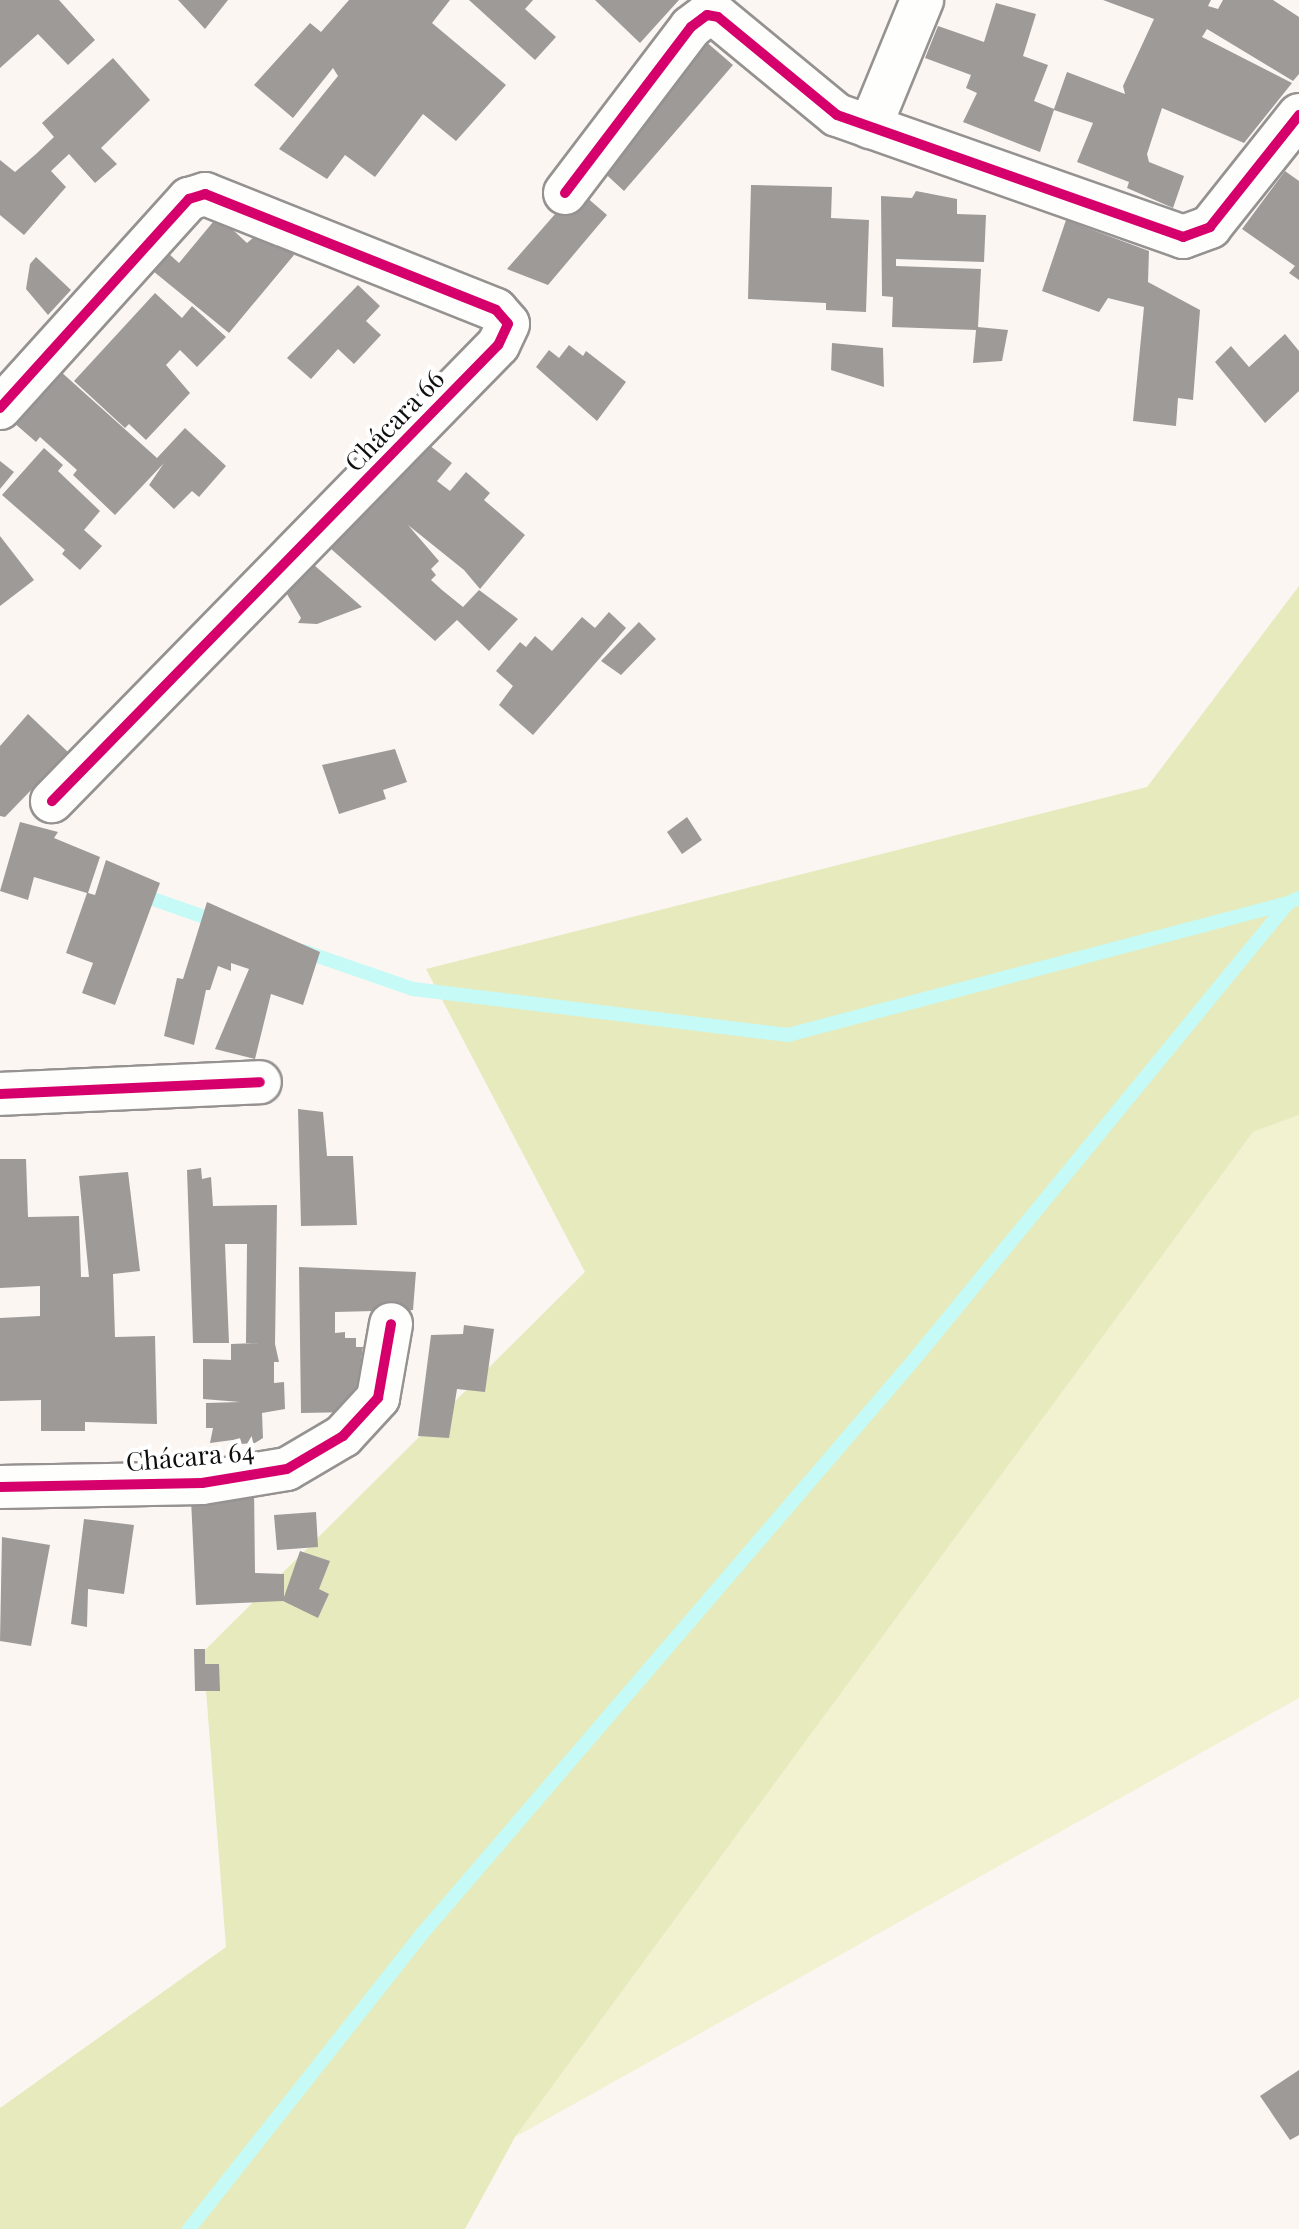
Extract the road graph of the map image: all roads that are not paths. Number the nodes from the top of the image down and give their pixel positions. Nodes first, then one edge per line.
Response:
1 (922, 0) edge
2 (1299, 115) edge
3 (870, 127) junction
4 (565, 193) dead end
5 (0, 408) edge
6 (52, 801) dead end
7 (260, 1082) dead end
8 (0, 1094) edge
9 (391, 1324) dead end
10 (0, 1487) edge

1 - 3 street
2 - 3 street
3 - 4 street
5 - 6 street, Chácara 66
7 - 8 street
9 - 10 street, Chácara 64

